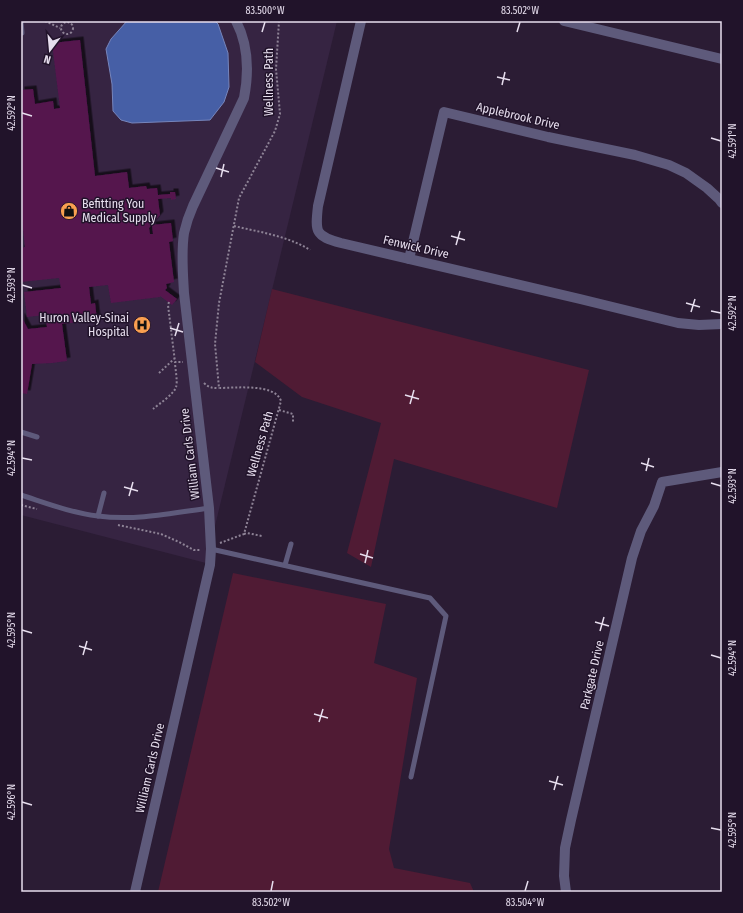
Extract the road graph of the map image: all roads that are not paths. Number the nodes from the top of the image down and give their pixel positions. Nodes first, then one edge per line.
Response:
1 (21, 21) edge
2 (236, 21) edge
3 (361, 21) edge
4 (564, 21) edge
5 (22, 33) edge
6 (722, 59) edge
7 (722, 203) edge
8 (409, 259) junction
9 (722, 324) edge
10 (21, 432) edge
11 (37, 437) dead end
12 (722, 472) edge
13 (104, 493) dead end
14 (21, 495) edge
15 (209, 508) junction
16 (98, 516) junction
17 (291, 544) dead end
18 (211, 548) junction
19 (285, 565) junction
20 (411, 777) dead end
21 (135, 892) edge
22 (566, 892) edge

1 - 5 lane
2 - 15 street, William Carls Drive
3 - 8 street, Fenwick Drive
4 - 6 street
7 - 8 street, Applebrook Drive
8 - 9 street, Fenwick Drive
10 - 11 lane
12 - 22 street, Parkgate Drive
13 - 16 lane
14 - 16 lane
15 - 16 lane
15 - 18 street, William Carls Drive
17 - 19 lane
18 - 19 lane
18 - 21 street, William Carls Drive
19 - 20 lane

